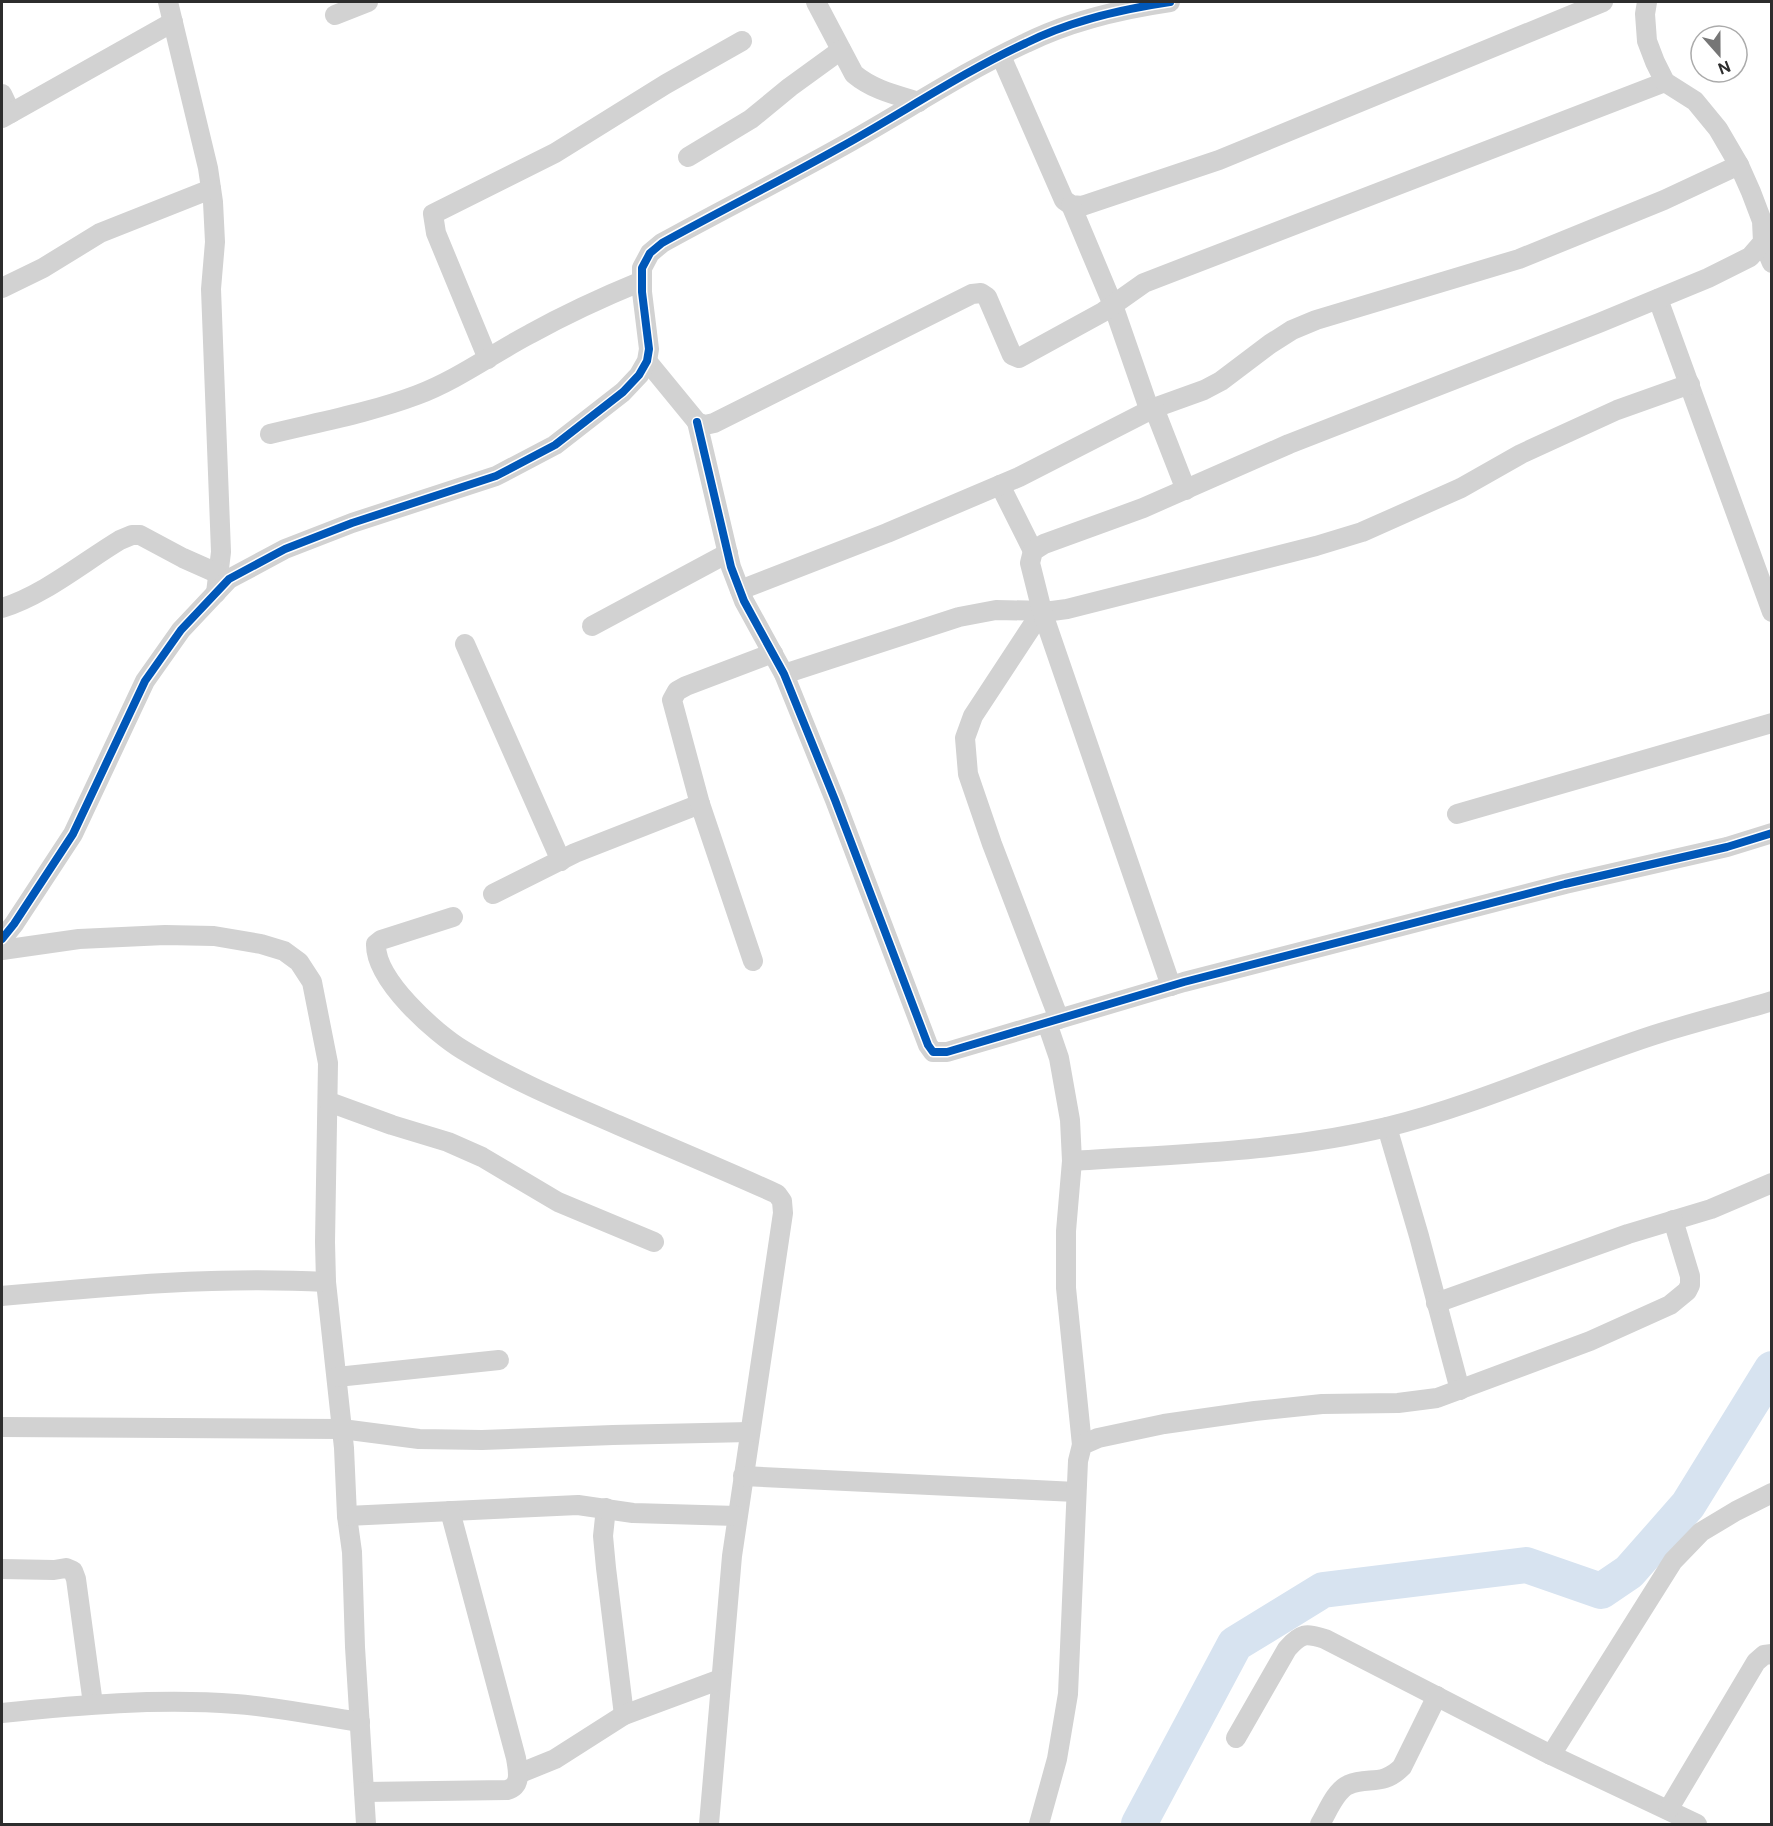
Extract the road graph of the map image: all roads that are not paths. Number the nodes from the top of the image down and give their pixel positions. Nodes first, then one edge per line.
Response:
1 (168, 2) edge
2 (368, 2) edge
3 (816, 2) edge
4 (1170, 2) edge
5 (1603, 2) edge
6 (1647, 2) edge
7 (335, 15) dead end
8 (173, 22) junction
9 (742, 41) dead end
10 (841, 50) junction
11 (1001, 56) junction
12 (1665, 82) junction
13 (2, 94) edge
14 (919, 102) junction
15 (6, 115) edge
16 (688, 157) dead end
17 (1739, 165) junction
18 (211, 189) junction
19 (1071, 205) junction
20 (1763, 242) junction
21 (1772, 263) edge
22 (642, 281) junction
23 (2, 288) edge
24 (1658, 299) junction
25 (1113, 305) junction
26 (488, 359) junction
27 (647, 361) junction
28 (1690, 384) junction
29 (1154, 408) junction
30 (697, 422) junction
31 (270, 434) dead end
32 (1000, 485) junction
33 (1186, 489) junction
34 (1033, 551) junction
35 (728, 553) junction
36 (221, 582) junction
37 (740, 590) junction
38 (2, 608) edge
39 (1042, 611) junction
40 (1772, 612) edge
41 (592, 626) dead end
42 (465, 644) dead end
43 (773, 653) junction
44 (784, 674) junction
45 (1772, 723) edge
46 (700, 804) junction
47 (1456, 814) dead end
48 (1772, 833) edge
49 (561, 861) junction
50 (493, 894) dead end
51 (453, 917) dead end
52 (2, 939) edge
53 (2, 950) edge
54 (753, 961) dead end
55 (1171, 986) junction
56 (1772, 1001) edge
57 (1053, 1021) junction
58 (329, 1101) junction
59 (1387, 1127) junction
60 (1072, 1161) junction
61 (1772, 1183) edge
62 (1673, 1220) junction
63 (654, 1242) dead end
64 (326, 1282) junction
65 (2, 1296) edge
66 (1436, 1304) junction
67 (499, 1360) dead end
68 (337, 1377) junction
69 (1460, 1390) junction
70 (2, 1427) edge
71 (342, 1429) junction
72 (750, 1432) junction
73 (1082, 1445) junction
74 (743, 1476) junction
75 (1076, 1492) junction
76 (1772, 1493) edge
77 (606, 1508) junction
78 (450, 1511) junction
79 (346, 1516) junction
80 (736, 1516) junction
81 (2, 1569) edge
82 (1772, 1654) edge
83 (720, 1679) junction
84 (1437, 1696) junction
85 (93, 1704) junction
86 (2, 1713) edge
87 (624, 1715) junction
88 (360, 1722) junction
89 (1236, 1738) dead end
90 (1551, 1755) junction
91 (518, 1774) junction
92 (364, 1792) junction
93 (1668, 1810) junction
94 (366, 1824) edge
95 (710, 1824) edge
96 (1039, 1824) edge
97 (1320, 1824) edge
98 (1697, 1824) edge

1 - 8 street
2 - 7 street
3 - 10 street
4 - 11 street
5 - 19 street
6 - 12 street
8 - 15 street
8 - 18 street
9 - 26 street
10 - 14 street
10 - 16 street
11 - 14 street
11 - 19 street
12 - 17 street
12 - 25 street
13 - 15 street
14 - 22 street
17 - 20 street
17 - 29 street
18 - 23 street
18 - 36 street
19 - 25 street
20 - 21 street
20 - 24 street
22 - 26 street
22 - 27 street
24 - 28 street
24 - 33 street
25 - 29 street
25 - 30 street
26 - 31 street
27 - 30 street
27 - 36 street
28 - 39 street
28 - 40 street
29 - 32 street
29 - 33 street
30 - 35 street
32 - 34 street
32 - 37 street
33 - 34 street
34 - 39 street
35 - 37 street
35 - 41 street
36 - 38 street
36 - 52 street
37 - 43 street
39 - 44 street
39 - 55 street
39 - 57 street
42 - 49 street
43 - 44 street
43 - 46 street
44 - 57 street
45 - 47 street
46 - 49 street
46 - 54 street
48 - 55 street
49 - 50 street
51 - 72 street
53 - 58 street
55 - 57 street
56 - 59 street
57 - 60 street
58 - 63 street
58 - 64 street
59 - 60 street
59 - 66 street
60 - 73 street
61 - 62 street
62 - 66 street
62 - 69 street
64 - 65 street
64 - 68 street
66 - 69 street
67 - 68 street
68 - 71 street
69 - 73 street
70 - 71 street
71 - 72 street
71 - 79 street
72 - 74 street
73 - 75 street
74 - 75 street
74 - 80 street
75 - 96 street
76 - 90 street
77 - 78 street
77 - 80 street
77 - 87 street
78 - 79 street
78 - 91 street
79 - 88 street
80 - 83 street
81 - 85 street
82 - 93 street
83 - 87 street
83 - 95 street
84 - 89 street
84 - 90 street
84 - 97 street
85 - 86 street
85 - 88 street
87 - 91 street
88 - 92 street
90 - 93 street
91 - 92 street
92 - 94 street
93 - 98 street

